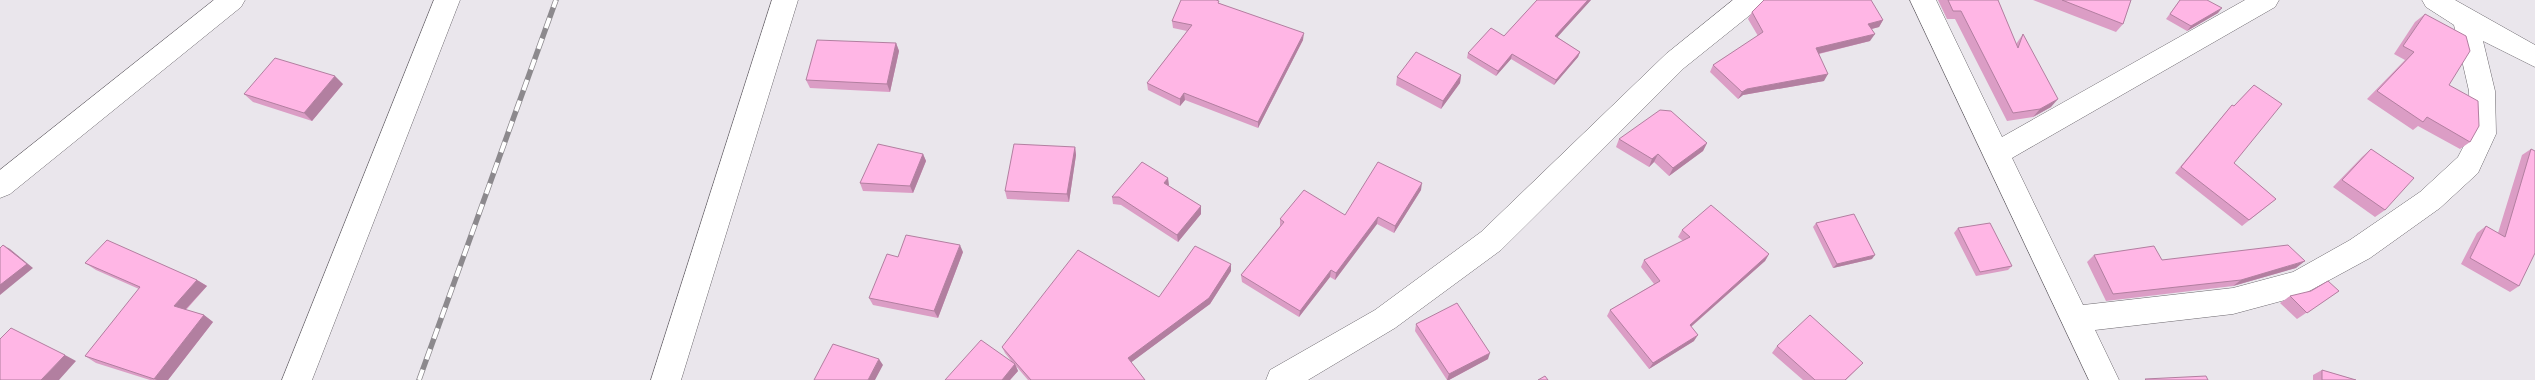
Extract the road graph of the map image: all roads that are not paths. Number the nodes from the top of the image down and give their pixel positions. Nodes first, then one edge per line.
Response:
1 (232, 0) edge
2 (447, 0) edge
3 (785, 0) edge
4 (1751, 0) edge
5 (1923, 0) edge
6 (2266, 0) edge
7 (2435, 0) edge
8 (2465, 19) junction
9 (2535, 57) edge
10 (1996, 154) junction
11 (0, 186) edge
12 (2076, 319) junction
13 (297, 380) edge
14 (666, 380) edge
15 (1281, 380) edge
16 (2104, 380) edge

1 - 11 street
2 - 13 street
3 - 14 street
4 - 15 street
5 - 10 street
6 - 10 street
7 - 8 street
8 - 9 street
8 - 12 street
10 - 12 street
12 - 16 street

